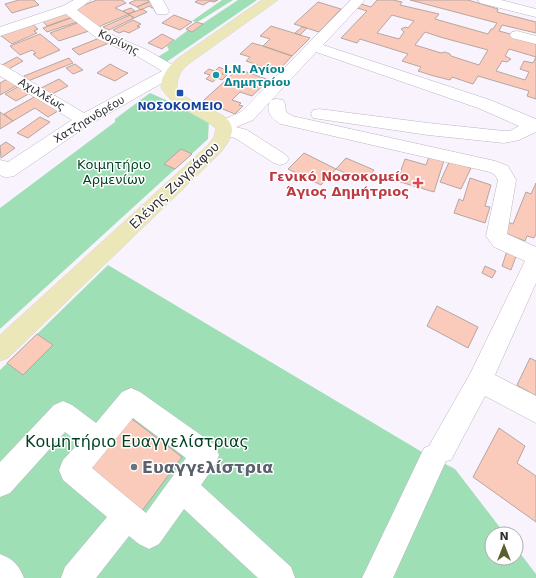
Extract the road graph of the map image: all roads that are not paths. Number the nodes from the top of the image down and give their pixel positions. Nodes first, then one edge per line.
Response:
1 (84, 0) edge
2 (271, 0) edge
3 (358, 0) edge
4 (485, 0) edge
5 (68, 9) junction
6 (536, 13) edge
7 (0, 32) edge
8 (517, 35) dead end
9 (536, 40) edge
10 (314, 46) junction
11 (0, 69) edge
12 (173, 71) junction
13 (270, 102) junction
14 (84, 120) junction
15 (535, 126) edge
16 (225, 128) junction
17 (280, 159) dead end
18 (4, 169) edge
19 (536, 256) edge
20 (536, 260) edge
21 (0, 350) edge
22 (480, 380) junction
23 (536, 410) edge
24 (98, 441) junction
25 (0, 483) edge
26 (182, 487) junction
27 (127, 516) junction
28 (0, 569) edge
29 (9, 578) edge
30 (76, 578) edge
31 (280, 578) edge
32 (377, 578) edge

1 - 5 street
2 - 12 main road
3 - 10 street
4 - 6 street
5 - 7 street
5 - 12 street, Κορίνης
8 - 9 street
10 - 13 street
10 - 15 street
11 - 14 street, Αχιλλέως
12 - 14 street, Χατζηανδρέου
12 - 16 main road, Ελένης Ζωγράφου
13 - 15 street
13 - 16 street
13 - 19 street
14 - 18 street, Χατζηανδρέου
16 - 17 street
16 - 21 main road, Ελένης Ζωγράφου
20 - 22 street
22 - 23 street
22 - 32 street
24 - 25 street
24 - 26 street
24 - 27 street
26 - 27 street
26 - 31 street
27 - 30 street
28 - 29 street

